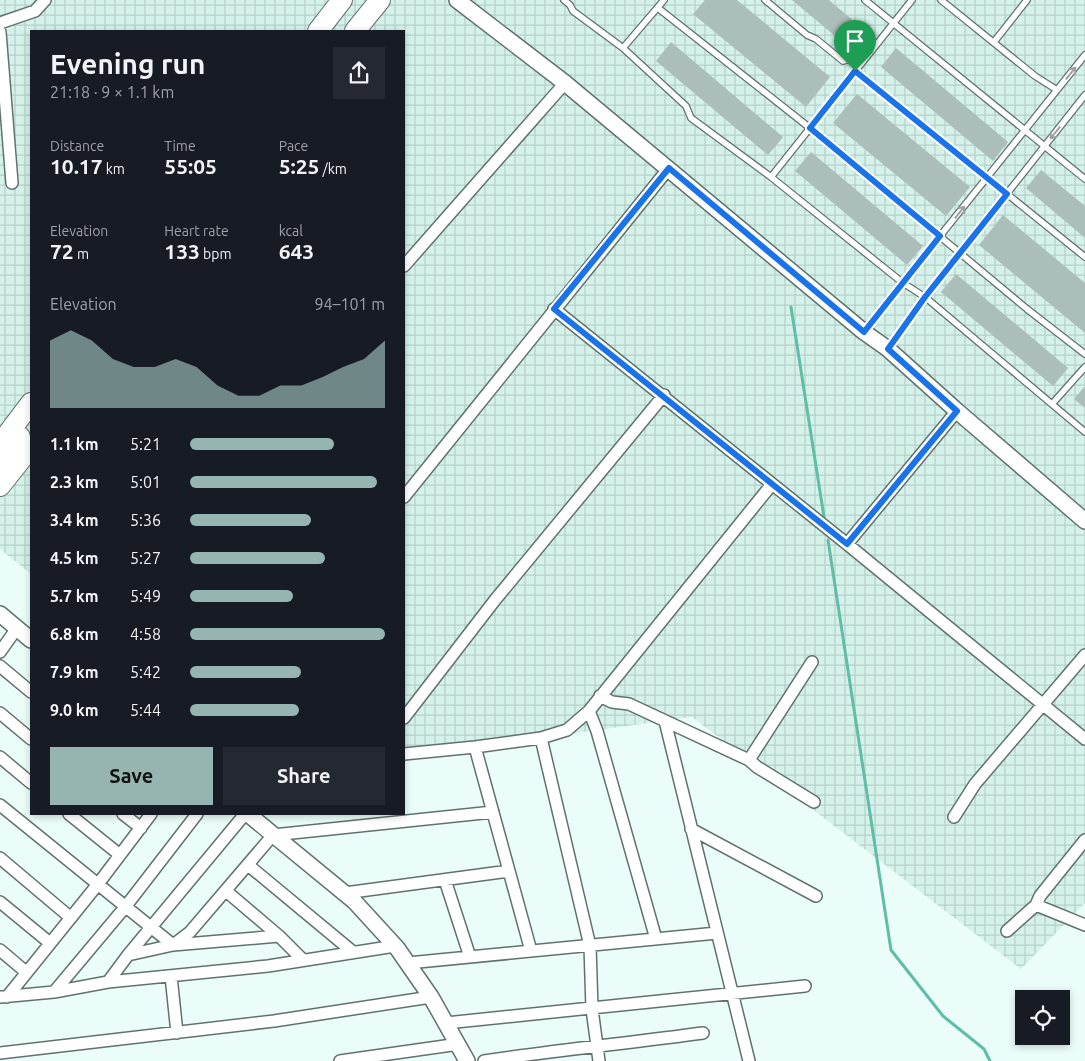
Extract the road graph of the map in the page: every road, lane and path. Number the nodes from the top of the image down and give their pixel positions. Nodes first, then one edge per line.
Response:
1 (44, 0) edge
2 (342, 0) edge
3 (357, 0) edge
4 (380, 0) edge
5 (392, 0) edge
6 (457, 0) edge
7 (564, 0) edge
8 (664, 0) edge
9 (765, 0) edge
10 (865, 0) edge
11 (912, 0) edge
12 (941, 0) edge
13 (1027, 0) edge
14 (572, 2) edge
15 (658, 8) junction
16 (0, 22) edge
17 (893, 22) junction
18 (319, 30) edge
19 (335, 30) edge
20 (356, 30) edge
21 (370, 30) edge
22 (0, 32) edge
23 (994, 42) junction
24 (623, 48) junction
25 (869, 53) junction
26 (1085, 55) edge
27 (855, 71) junction
28 (565, 83) junction
29 (1057, 90) junction
30 (1085, 95) edge
31 (810, 128) junction
32 (1025, 130) junction
33 (1045, 145) junction
34 (669, 168) junction
35 (771, 177) junction
36 (986, 178) junction
37 (1085, 179) edge
38 (12, 183) dead end
39 (1007, 194) junction
40 (940, 236) junction
41 (960, 254) junction
42 (1085, 257) edge
43 (405, 265) edge
44 (903, 283) junction
45 (925, 297) junction
46 (554, 309) junction
47 (864, 332) junction
48 (888, 349) junction
49 (1085, 354) edge
50 (1085, 367) edge
51 (664, 396) junction
52 (30, 404) edge
53 (1052, 404) junction
54 (957, 411) junction
55 (30, 424) edge
56 (1085, 432) edge
57 (0, 444) edge
58 (30, 448) edge
59 (0, 463) edge
60 (30, 465) edge
61 (772, 484) junction
62 (0, 486) edge
63 (405, 496) edge
64 (0, 502) edge
65 (1085, 521) edge
66 (847, 544) junction
67 (0, 614) edge
68 (17, 628) junction
69 (30, 639) edge
70 (0, 652) edge
71 (1085, 655) edge
72 (812, 662) dead end
73 (0, 666) edge
74 (30, 691) edge
75 (600, 696) junction
76 (1043, 704) junction
77 (589, 711) junction
78 (0, 713) edge
79 (405, 717) edge
80 (665, 721) junction
81 (30, 737) edge
82 (541, 738) junction
83 (1085, 739) edge
84 (475, 747) junction
85 (405, 754) edge
86 (0, 757) edge
87 (749, 760) junction
88 (30, 782) edge
89 (814, 802) dead end
90 (0, 805) edge
91 (493, 812) junction
92 (70, 815) edge
93 (124, 815) edge
94 (151, 815) edge
95 (197, 815) edge
96 (245, 815) edge
97 (247, 815) edge
98 (954, 817) dead end
99 (140, 828) junction
100 (691, 829) junction
101 (273, 835) junction
102 (1085, 840) edge
103 (120, 856) junction
104 (0, 858) edge
105 (248, 865) junction
106 (509, 871) junction
107 (445, 880) junction
108 (98, 884) junction
109 (226, 890) junction
110 (345, 893) junction
111 (816, 896) dead end
112 (0, 902) edge
113 (1036, 904) junction
114 (126, 906) junction
115 (70, 918) junction
116 (1085, 925) edge
117 (151, 927) junction
118 (1007, 930) dead end
119 (717, 933) junction
120 (278, 936) junction
121 (656, 939) junction
122 (50, 943) junction
123 (173, 945) junction
124 (396, 946) junction
125 (590, 946) junction
126 (0, 950) edge
127 (531, 951) junction
128 (352, 952) junction
129 (128, 955) junction
130 (470, 957) junction
131 (303, 960) junction
132 (408, 963) junction
133 (26, 972) junction
134 (171, 976) junction
135 (108, 982) junction
136 (805, 986) dead end
137 (54, 992) junction
138 (732, 994) junction
139 (431, 996) junction
140 (3, 997) edge
141 (592, 1009) junction
142 (446, 1022) junction
143 (177, 1032) junction
144 (703, 1033) dead end
145 (458, 1044) junction
146 (597, 1047) junction
147 (0, 1053) edge
148 (419, 1056) edge
149 (340, 1061) edge
150 (467, 1061) edge
151 (484, 1061) edge
152 (599, 1061) edge
153 (749, 1061) edge

1 - 16 street
2 - 18 highway
3 - 19 highway
4 - 20 highway
5 - 21 highway
6 - 28 street
7 - 14 lane
8 - 15 lane
9 - 25 lane
10 - 17 lane
11 - 17 lane
12 - 23 lane
13 - 23 lane
14 - 24 lane
15 - 24 lane
15 - 31 lane
17 - 25 lane
17 - 32 lane
22 - 38 street
23 - 29 lane
24 - 35 lane
25 - 27 lane
29 -> 26 lane
27 - 31 lane
27 - 36 lane
28 - 34 street
28 - 43 street
29 - 32 lane
30 -> 33 lane
31 - 35 lane
31 - 40 lane
32 - 33 lane
32 - 36 lane
33 - 37 lane
33 - 39 lane
34 - 46 street
34 - 47 street
35 - 44 lane
36 - 39 lane
40 -> 36 lane
39 - 41 lane
39 - 42 lane
40 - 41 lane
40 - 44 lane
41 - 45 lane
41 - 49 lane
44 - 45 lane
44 - 47 lane
45 - 48 lane
45 - 53 lane
46 - 51 street
46 - 63 street
47 - 48 street
48 - 54 street
50 - 53 lane
51 - 61 street
51 - 79 street
52 - 57 highway
53 - 56 lane
54 - 65 street
54 - 66 street
55 - 59 highway
58 - 62 highway
60 - 64 highway
61 - 66 street
61 - 75 street
66 - 76 street
67 - 68 street
68 - 69 street
68 - 70 street
71 - 76 street
72 - 87 street
73 - 74 street
75 - 77 street
75 - 80 street
76 - 83 street
76 - 98 street
77 - 82 street
77 - 121 street
78 - 81 street
80 - 87 street
80 - 100 street
82 - 84 street
82 - 125 street
84 - 85 street
84 - 91 street
86 - 88 street
87 - 89 street
90 - 108 street
91 - 101 street
91 - 106 street
92 - 103 street
93 - 99 street
94 - 99 street
95 - 114 street
96 - 117 street
97 - 101 street
99 - 103 street
100 - 111 street
100 - 119 street
101 - 105 street
101 - 110 street
102 - 113 street
103 - 108 street
104 - 115 street
105 - 109 street
105 - 128 street
106 - 107 street
106 - 127 street
107 - 110 street
107 - 130 street
108 - 114 street
108 - 115 street
109 - 120 street
109 - 123 street
110 - 124 street
112 - 122 street
113 - 116 street
113 - 118 street
114 - 117 street
114 - 137 street
115 - 122 street
117 - 123 street
117 - 129 street
119 - 121 street
119 - 138 street
120 - 123 street
120 - 131 street
121 - 125 street
122 - 133 street
123 - 129 street
124 - 128 street
124 - 132 street
125 - 127 street
125 - 141 street
126 - 133 street
127 - 130 street
128 - 131 street
129 - 135 street
130 - 132 street
131 - 134 street
132 - 139 street
133 - 140 street
134 - 135 street
134 - 143 street
135 - 137 street
136 - 138 street
137 - 140 street
138 - 141 street
138 - 153 street
139 - 142 street
139 - 143 street
141 - 142 street
141 - 146 street
142 - 145 street
143 - 147 street
144 - 146 street
145 - 148 street
145 - 150 street
146 - 151 street
146 - 152 street
148 - 149 street

